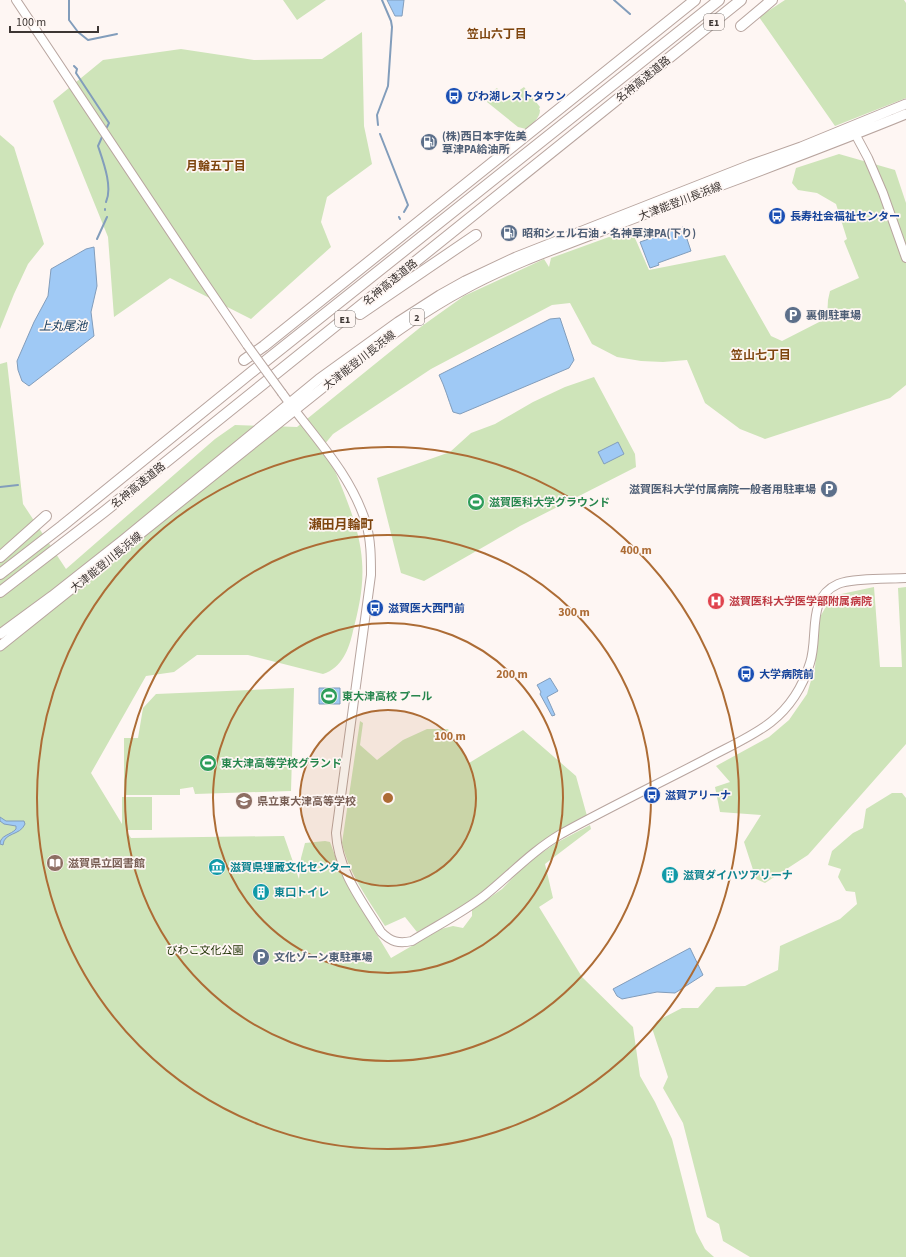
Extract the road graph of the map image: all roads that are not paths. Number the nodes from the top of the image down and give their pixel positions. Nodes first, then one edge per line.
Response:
1 (16, 0) edge
2 (695, 0) edge
3 (713, 0) edge
4 (719, 0) edge
5 (741, 0) edge
6 (749, 0) edge
7 (772, 0) edge
8 (741, 26) dead end
9 (678, 33) junction
10 (688, 43) junction
11 (906, 104) edge
12 (906, 114) edge
13 (851, 126) junction
14 (855, 135) junction
15 (476, 235) dead end
16 (906, 258) edge
17 (303, 353) junction
18 (244, 360) dead end
19 (292, 407) junction
20 (46, 516) dead end
21 (0, 557) edge
22 (0, 574) edge
23 (906, 578) edge
24 (0, 592) edge
25 (0, 634) edge
26 (0, 646) edge

1 - 19 street, bridge
2 - 18 highway
3 - 9 highway
4 - 9 highway, 名神高速道路 / E1
5 - 10 highway, 名神高速道路 / E1
6 - 10 highway
7 - 8 highway
9 - 22 highway, 名神高速道路 / E1
10 - 17 highway, 名神高速道路 / E1
11 - 13 main road, 大津能登川長浜線 / 2
12 - 14 main road, 大津能登川長浜線 / 2
13 - 14 street
13 - 19 main road, 大津能登川長浜線 / 2
14 - 16 street
14 - 19 main road, 大津能登川長浜線 / 2
15 - 17 highway
17 - 24 highway, 名神高速道路 / E1
19 - 23 street
19 - 25 main road, 大津能登川長浜線 / 2
19 - 26 main road, 大津能登川長浜線 / 2
20 - 21 highway

